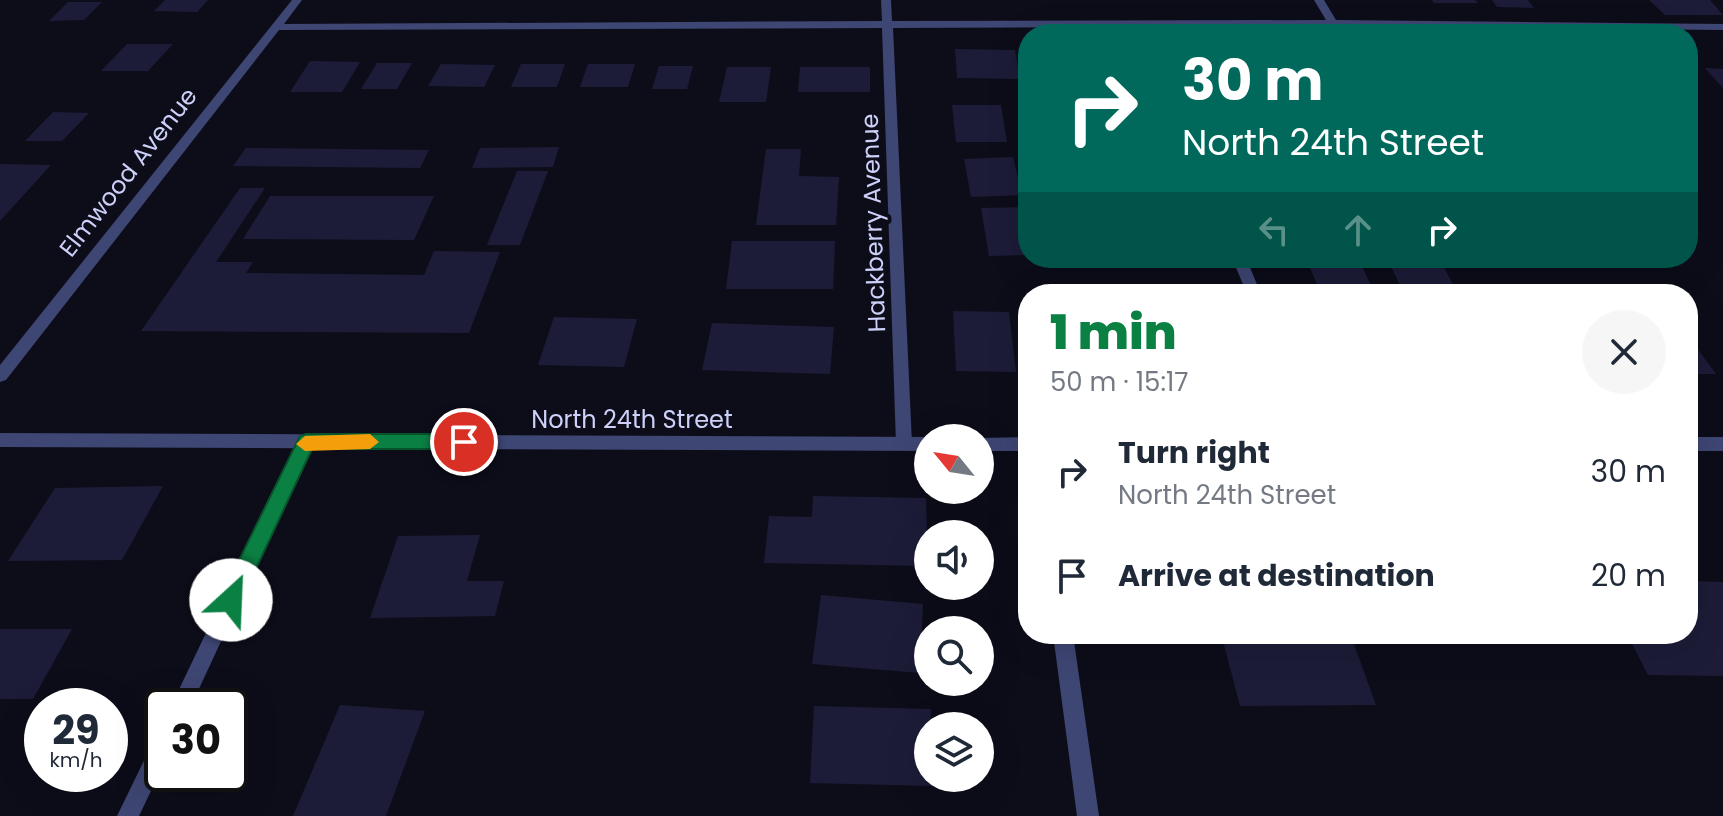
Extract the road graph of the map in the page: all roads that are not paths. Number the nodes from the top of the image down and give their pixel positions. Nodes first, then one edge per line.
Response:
1 (297, 0) edge
2 (886, 0) edge
3 (1319, 0) edge
4 (1333, 23) junction
5 (1184, 24) edge
6 (1430, 24) edge
7 (1018, 25) edge
8 (887, 26) junction
9 (276, 27) junction
10 (1698, 27) edge
11 (1723, 27) edge
12 (0, 376) edge
13 (0, 440) edge
14 (306, 441) junction
15 (904, 444) junction
16 (914, 444) edge
17 (994, 444) edge
18 (1018, 444) edge
19 (1698, 444) edge
20 (1723, 444) edge
21 (1064, 644) edge
22 (189, 688) edge
23 (144, 783) edge
24 (128, 816) edge
25 (1088, 816) edge

1 - 9 street, Elmwood Avenue
2 - 8 street, Hackberry Avenue
3 - 4 street
4 - 5 street
4 - 6 street
7 - 8 street
8 - 9 street
8 - 15 street, Hackberry Avenue
9 - 12 street, Elmwood Avenue
10 - 11 street
13 - 14 street, North 24th Street
14 - 15 street, North 24th Street
14 - 22 street
15 - 16 street, North 24th Street
17 - 18 street
19 - 20 street
21 - 25 street
23 - 24 street

